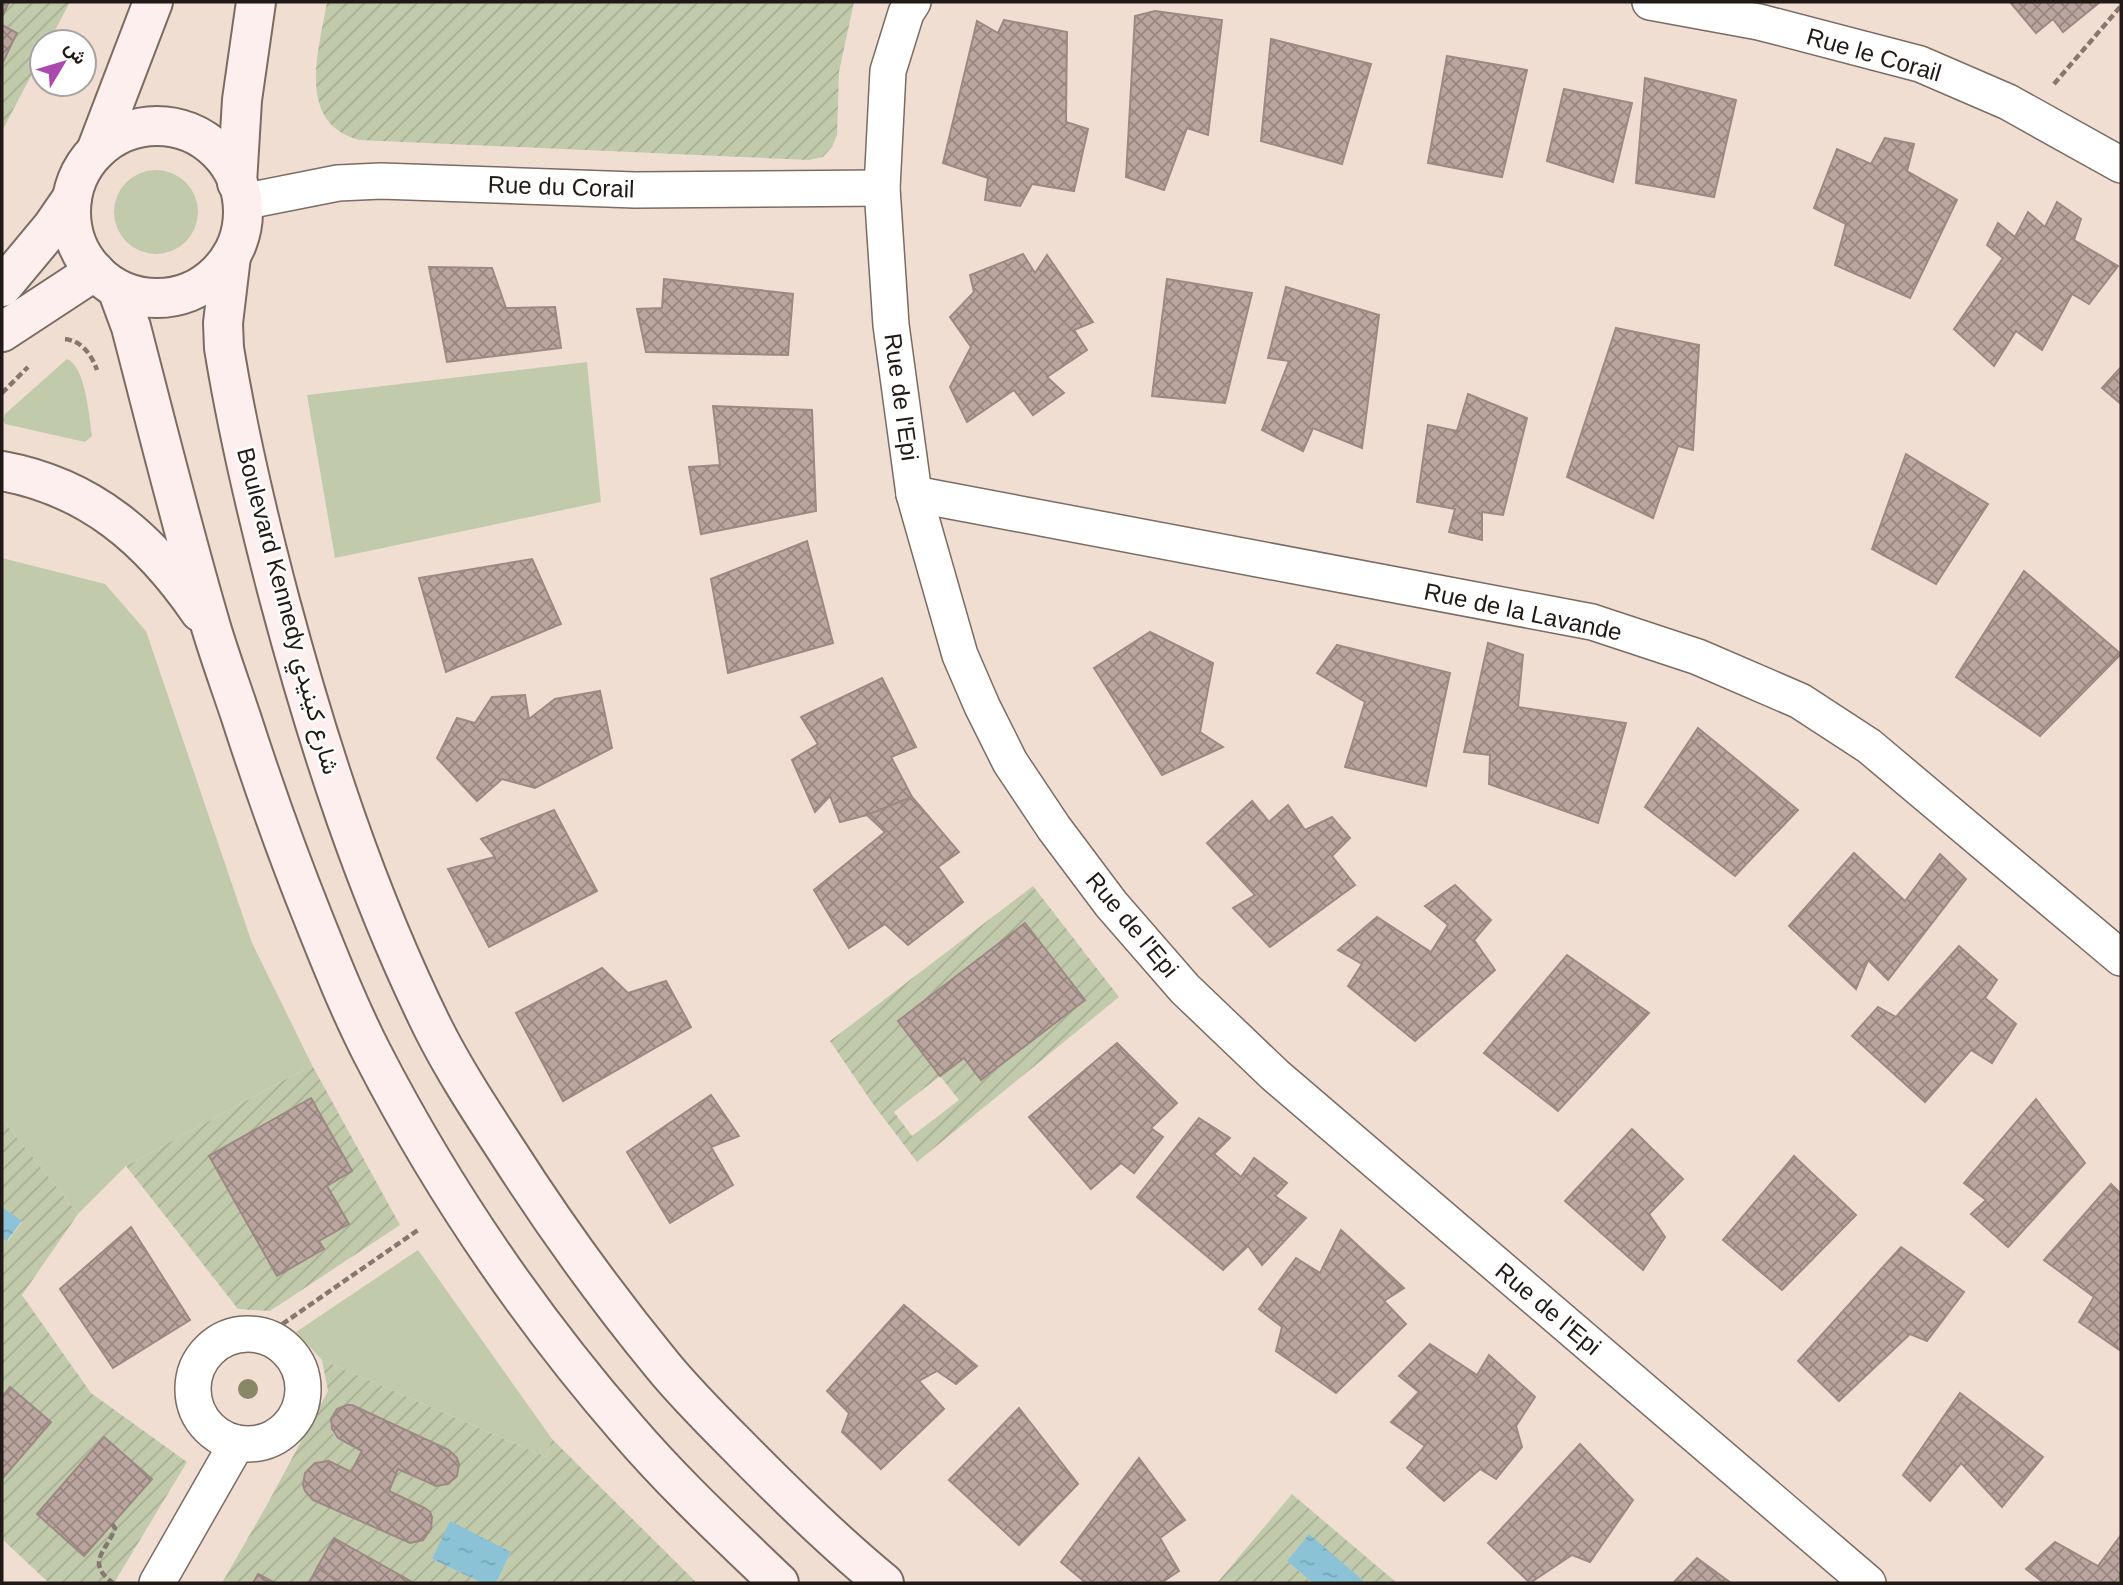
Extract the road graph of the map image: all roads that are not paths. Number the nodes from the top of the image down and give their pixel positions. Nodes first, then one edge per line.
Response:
1 (153, 2) edge
2 (256, 2) edge
3 (913, 2) edge
4 (1650, 2) edge
5 (96, 151) junction
6 (2121, 165) edge
7 (882, 188) junction
8 (240, 193) junction
9 (72, 198) junction
10 (231, 256) junction
11 (106, 280) junction
12 (2, 287) edge
13 (2, 332) edge
14 (2, 471) edge
15 (914, 494) junction
16 (212, 629) junction
17 (2121, 958) edge
18 (237, 1443) junction
19 (158, 1583) edge
20 (779, 1583) edge
21 (884, 1583) edge
22 (1868, 1583) edge

1 - 5 main road
2 - 8 main road
3 - 7 street, Rue de l'Epi
4 - 6 street, Rue le Corail
5 - 8 main road
5 - 9 main road
7 - 8 street, Rue du Corail
7 - 15 street, Rue de l'Epi
8 - 10 main road
9 - 11 main road
9 - 12 main road
10 - 11 main road
10 - 21 main road, Boulevard Kennedy شارع كينيدي
11 - 13 main road
11 - 16 main road
14 - 16 main road
15 - 17 street, Rue de la Lavande
15 - 22 street, Rue de l'Epi
16 - 20 main road
18 - 18 street
18 - 19 street

